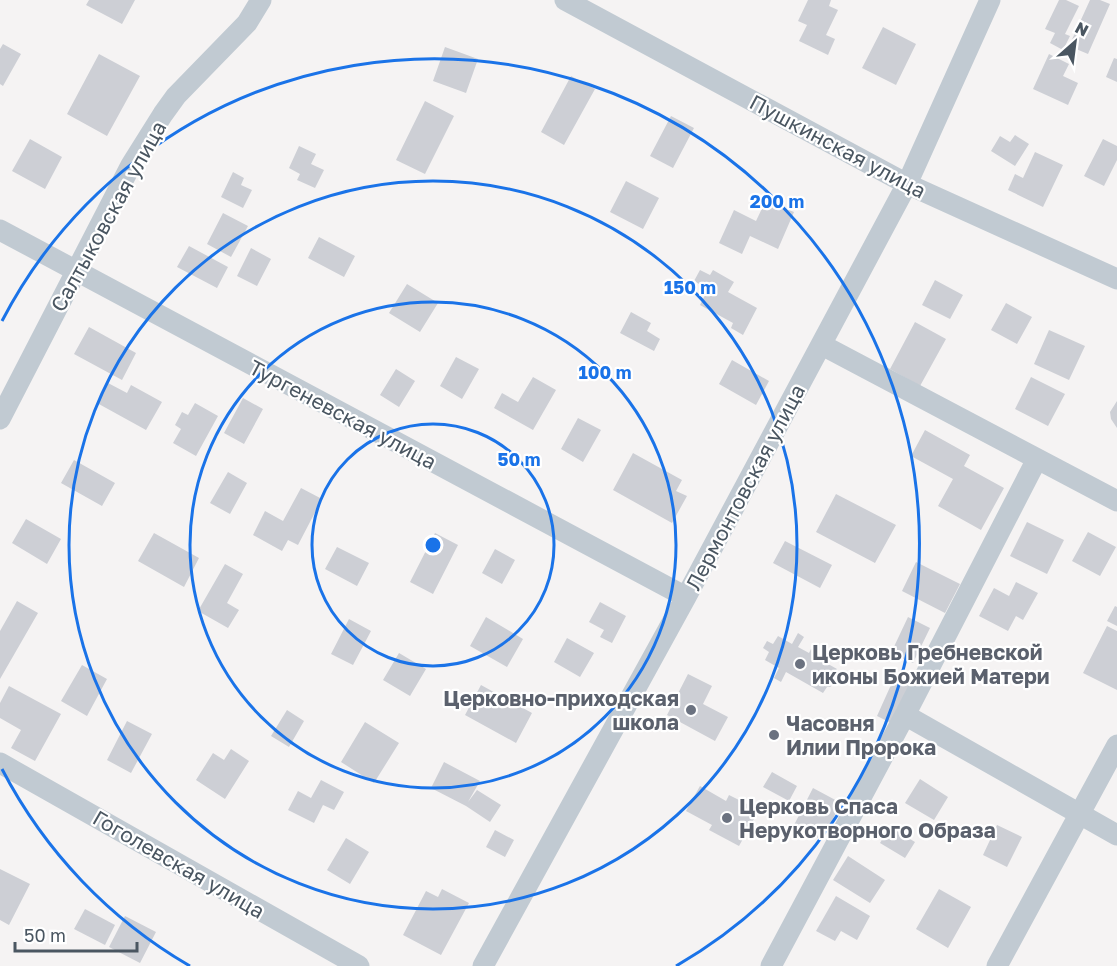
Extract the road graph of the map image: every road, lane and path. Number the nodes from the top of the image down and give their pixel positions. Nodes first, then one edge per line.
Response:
1 (261, 0) edge
2 (565, 0) edge
3 (990, 0) edge
4 (907, 184) junction
5 (0, 230) edge
6 (76, 272) junction
7 (1117, 279) edge
8 (822, 345) junction
9 (0, 420) edge
10 (1037, 459) junction
11 (1117, 501) edge
12 (686, 597) junction
13 (905, 716) junction
14 (1117, 745) edge
15 (0, 763) edge
16 (1079, 814) junction
17 (1117, 835) edge
18 (359, 966) edge
19 (483, 966) edge
20 (771, 966) edge
21 (997, 966) edge

1 - 6 street, Салтыковская улица
2 - 4 street, Пушкинская улица
3 - 4 street, Лермонтовская улица
4 - 7 street, Пушкинская улица
4 - 8 street, Лермонтовская улица
5 - 6 street, Тургеневская улица
6 - 9 street, Салтыковская улица
6 - 12 street, Тургеневская улица
8 - 10 street
8 - 12 street, Лермонтовская улица
10 - 11 street
10 - 13 street
12 - 19 street, Лермонтовская улица
13 - 16 street
13 - 20 street
14 - 16 street
15 - 18 street, Гоголевская улица
16 - 17 street
16 - 21 street

